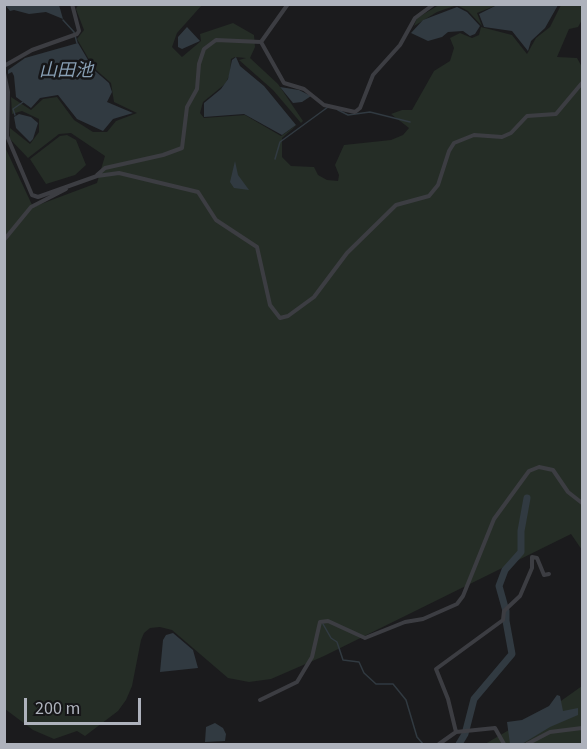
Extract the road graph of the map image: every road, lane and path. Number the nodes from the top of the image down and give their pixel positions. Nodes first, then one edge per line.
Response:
1 (72, 4) edge
2 (288, 4) edge
3 (434, 4) edge
4 (261, 42) junction
5 (4, 66) edge
6 (4, 73) edge
7 (582, 83) edge
8 (97, 176) junction
9 (72, 186) junction
10 (4, 240) edge
11 (582, 503) edge
12 (549, 574) dead end
13 (260, 700) dead end
14 (582, 728) edge
15 (456, 732) junction
16 (439, 744) edge
17 (504, 744) edge
18 (527, 744) edge

1 - 5 street
2 - 4 street
3 - 4 street
4 - 8 street
6 - 9 street
7 - 8 street
8 - 9 street
9 - 10 street
11 - 13 street
12 - 15 street
14 - 18 street
15 - 16 street
15 - 17 street

